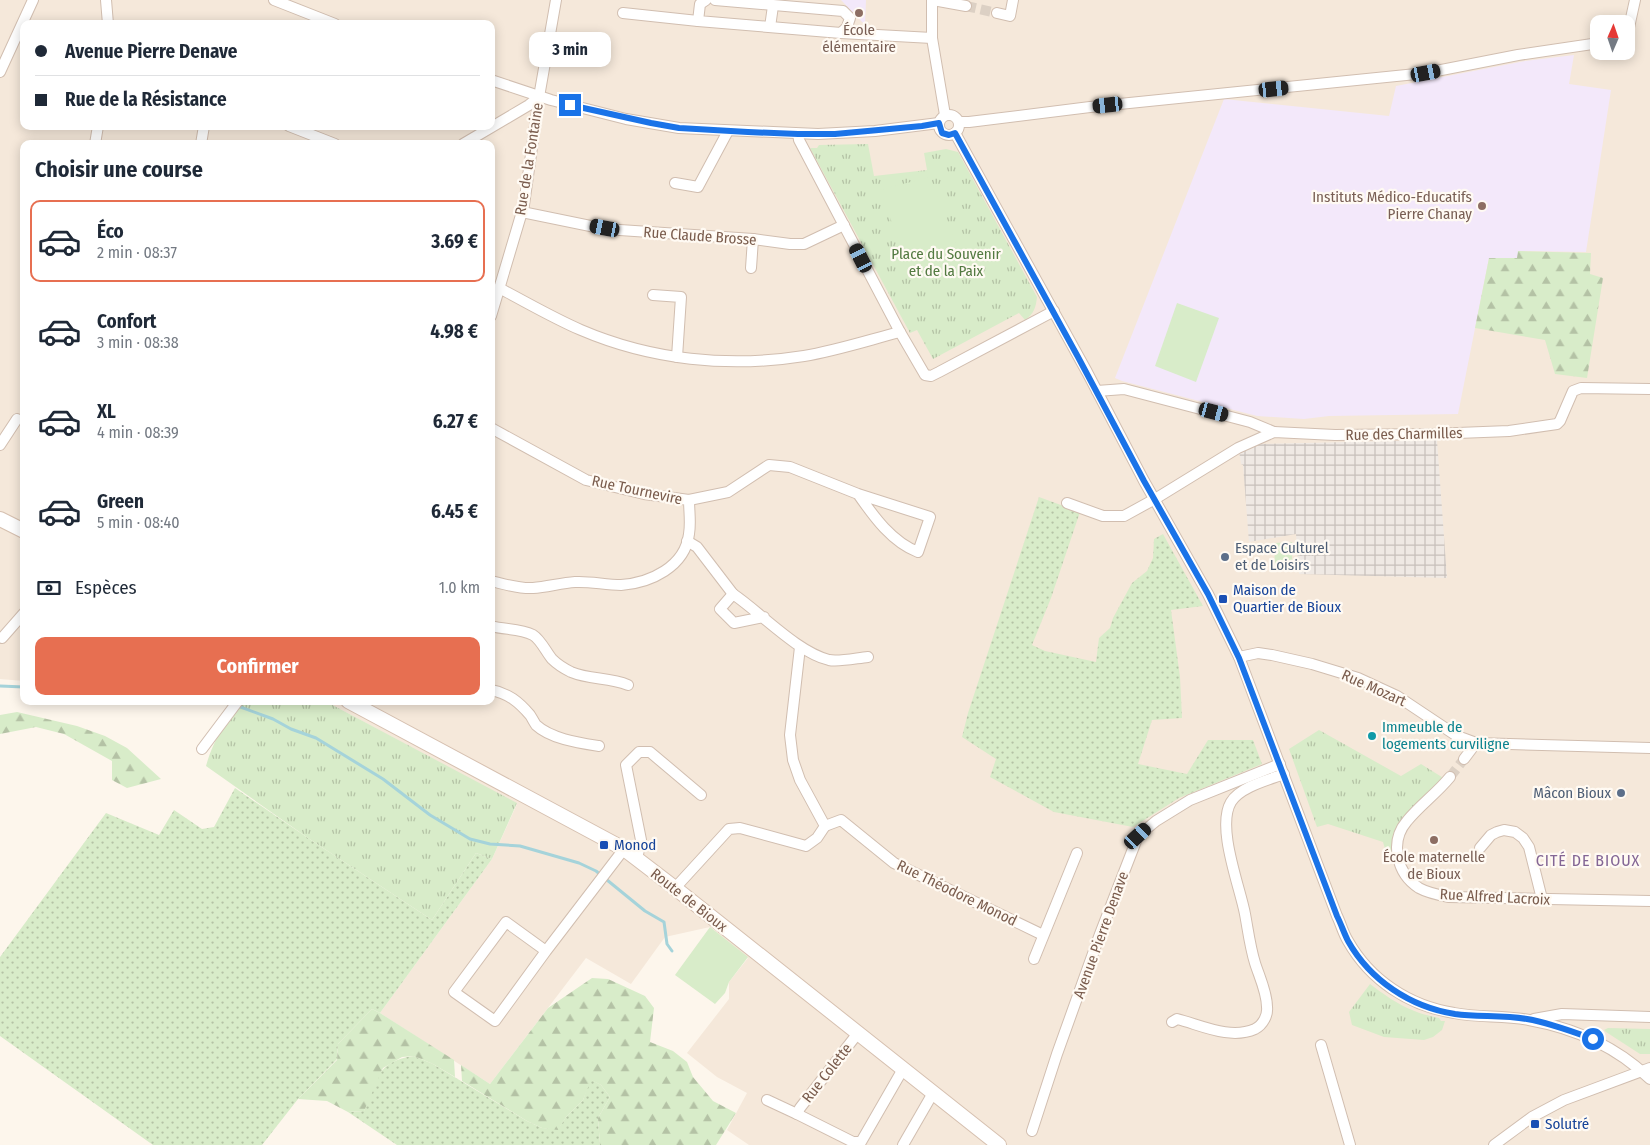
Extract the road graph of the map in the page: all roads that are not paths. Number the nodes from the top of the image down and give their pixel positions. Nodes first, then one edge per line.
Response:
1 (34, 0) edge
2 (106, 0) edge
3 (274, 0) edge
4 (556, 0) edge
5 (706, 0) edge
6 (715, 0) edge
7 (933, 0) edge
8 (1013, 0) edge
9 (1635, 0) edge
10 (773, 6) junction
11 (966, 6) tunnel mouth
12 (623, 12) dead end
13 (997, 13) tunnel mouth
14 (1632, 15) edge
15 (850, 18) junction
16 (25, 20) edge
17 (108, 20) edge
18 (325, 20) edge
19 (698, 20) junction
20 (770, 27) junction
21 (20, 30) edge
22 (841, 33) junction
23 (872, 34) junction
24 (932, 38) junction
25 (1590, 44) edge
26 (0, 72) edge
27 (495, 81) edge
28 (539, 97) junction
29 (942, 119) junction
30 (959, 122) junction
31 (495, 125) edge
32 (299, 130) edge
33 (487, 130) edge
34 (728, 131) junction
35 (955, 133) junction
36 (798, 134) junction
37 (325, 140) edge
38 (470, 140) edge
39 (675, 183) dead end
40 (522, 212) junction
41 (844, 225) junction
42 (753, 239) junction
43 (751, 268) dead end
44 (500, 288) junction
45 (653, 294) dead end
46 (495, 304) edge
47 (1054, 311) junction
48 (900, 332) junction
49 (677, 357) junction
50 (1650, 389) edge
51 (1097, 391) junction
52 (17, 420) dead end
53 (495, 430) edge
54 (1274, 432) junction
55 (0, 445) edge
56 (858, 494) junction
57 (1155, 499) junction
58 (689, 500) junction
59 (1067, 504) dead end
60 (0, 519) edge
61 (20, 529) edge
62 (687, 541) junction
63 (495, 582) edge
64 (732, 594) junction
65 (764, 617) junction
66 (20, 618) edge
67 (495, 627) edge
68 (2, 638) dead end
69 (800, 647) junction
70 (868, 657) dead end
71 (1239, 658) junction
72 (628, 685) dead end
73 (495, 691) edge
74 (235, 705) edge
75 (355, 705) edge
76 (1476, 744) junction
77 (599, 746) dead end
78 (1650, 748) edge
79 (202, 749) dead end
80 (1464, 759) tunnel mouth
81 (1280, 764) junction
82 (1284, 774) junction
83 (1450, 777) tunnel mouth
84 (701, 795) dead end
85 (825, 826) junction
86 (1480, 848) dead end
87 (624, 849) junction
88 (1077, 852) dead end
89 (637, 859) junction
90 (675, 888) junction
91 (1542, 899) junction
92 (1650, 901) edge
93 (1043, 935) junction
94 (546, 951) junction
95 (1034, 958) dead end
96 (1588, 1014) junction
97 (1650, 1017) edge
98 (1529, 1020) junction
99 (1172, 1022) dead end
100 (858, 1033) junction
101 (1579, 1034) junction
102 (1321, 1045) dead end
103 (903, 1069) junction
104 (1646, 1070) edge
105 (1650, 1079) edge
106 (933, 1093) junction
107 (767, 1100) dead end
108 (797, 1114) junction
109 (1032, 1131) dead end
110 (997, 1144) edge
111 (903, 1145) edge
112 (1350, 1145) edge
113 (1494, 1145) edge

1 - 16 street
2 - 17 street
3 - 18 street
4 - 28 street, Rue de la Fontaine
5 - 19 street
6 - 10 street
7 - 11 street
7 - 24 street
8 - 13 street
9 - 14 street
10 - 15 street
10 - 20 street
12 - 19 street
15 - 22 street
15 - 23 street
19 - 20 street
20 - 22 street
21 - 26 street
22 - 23 street
23 - 24 street
24 - 29 street
25 - 30 street
27 - 28 street
28 - 31 street
28 - 34 street
28 - 40 street, Rue de la Fontaine
29 - 30 street
29 - 35 street
29 - 36 street
30 - 35 street
32 - 37 street
33 - 38 street
34 - 36 street
34 - 39 street
35 - 47 street
36 - 41 street
40 - 42 street, Rue Claude Brosse
40 - 44 street, Rue de la Fontaine
41 - 42 street, Rue Claude Brosse
41 - 48 street
42 - 43 street
44 - 46 street, Rue de la Fontaine
44 - 49 street
45 - 49 street
47 - 48 street
47 - 51 street
48 - 49 street
50 - 54 street, Rue des Charmilles
51 - 54 street
51 - 57 street
52 - 55 street
53 - 58 street, Rue Tournevire
54 - 57 street, Rue des Charmilles
56 - 56 street
56 - 58 street
57 - 59 street, Rue des Charmilles
57 - 71 street
58 - 62 street, Rue Tournevire
60 - 61 main road
62 - 63 street, Rue Tournevire
62 - 64 street
64 - 65 street
64 - 65 street
65 - 69 street
66 - 68 street
67 - 72 street
69 - 70 street
69 - 85 street
71 - 76 street, Rue Mozart
71 - 81 street
73 - 77 street
74 - 79 street
75 - 87 main road, Route de Bioux
76 - 78 street, Rue Mozart
76 - 80 street
81 - 82 street
81 - 109 street, Avenue Pierre Denave
82 - 98 street
82 - 99 street
83 - 91 street, Rue Alfred Lacroix
84 - 89 street
85 - 90 street
85 - 93 street, Rue Théodore Monod
86 - 91 street
87 - 89 main road, Route de Bioux
87 - 94 street
88 - 93 street
89 - 90 main road, Route de Bioux
90 - 100 main road, Route de Bioux
91 - 92 street, Rue Alfred Lacroix
93 - 95 street
94 - 94 street
96 - 97 street
96 - 98 street
96 - 101 street
98 - 101 street
100 - 103 main road, Route de Bioux
100 - 108 street, Rue Colette
101 - 104 street
102 - 112 street
103 - 106 main road, Route de Bioux
103 - 108 street, Rue Colette
104 - 105 street
104 - 113 street
106 - 110 main road, Route de Bioux
106 - 111 street
107 - 108 street, Rue Colette

